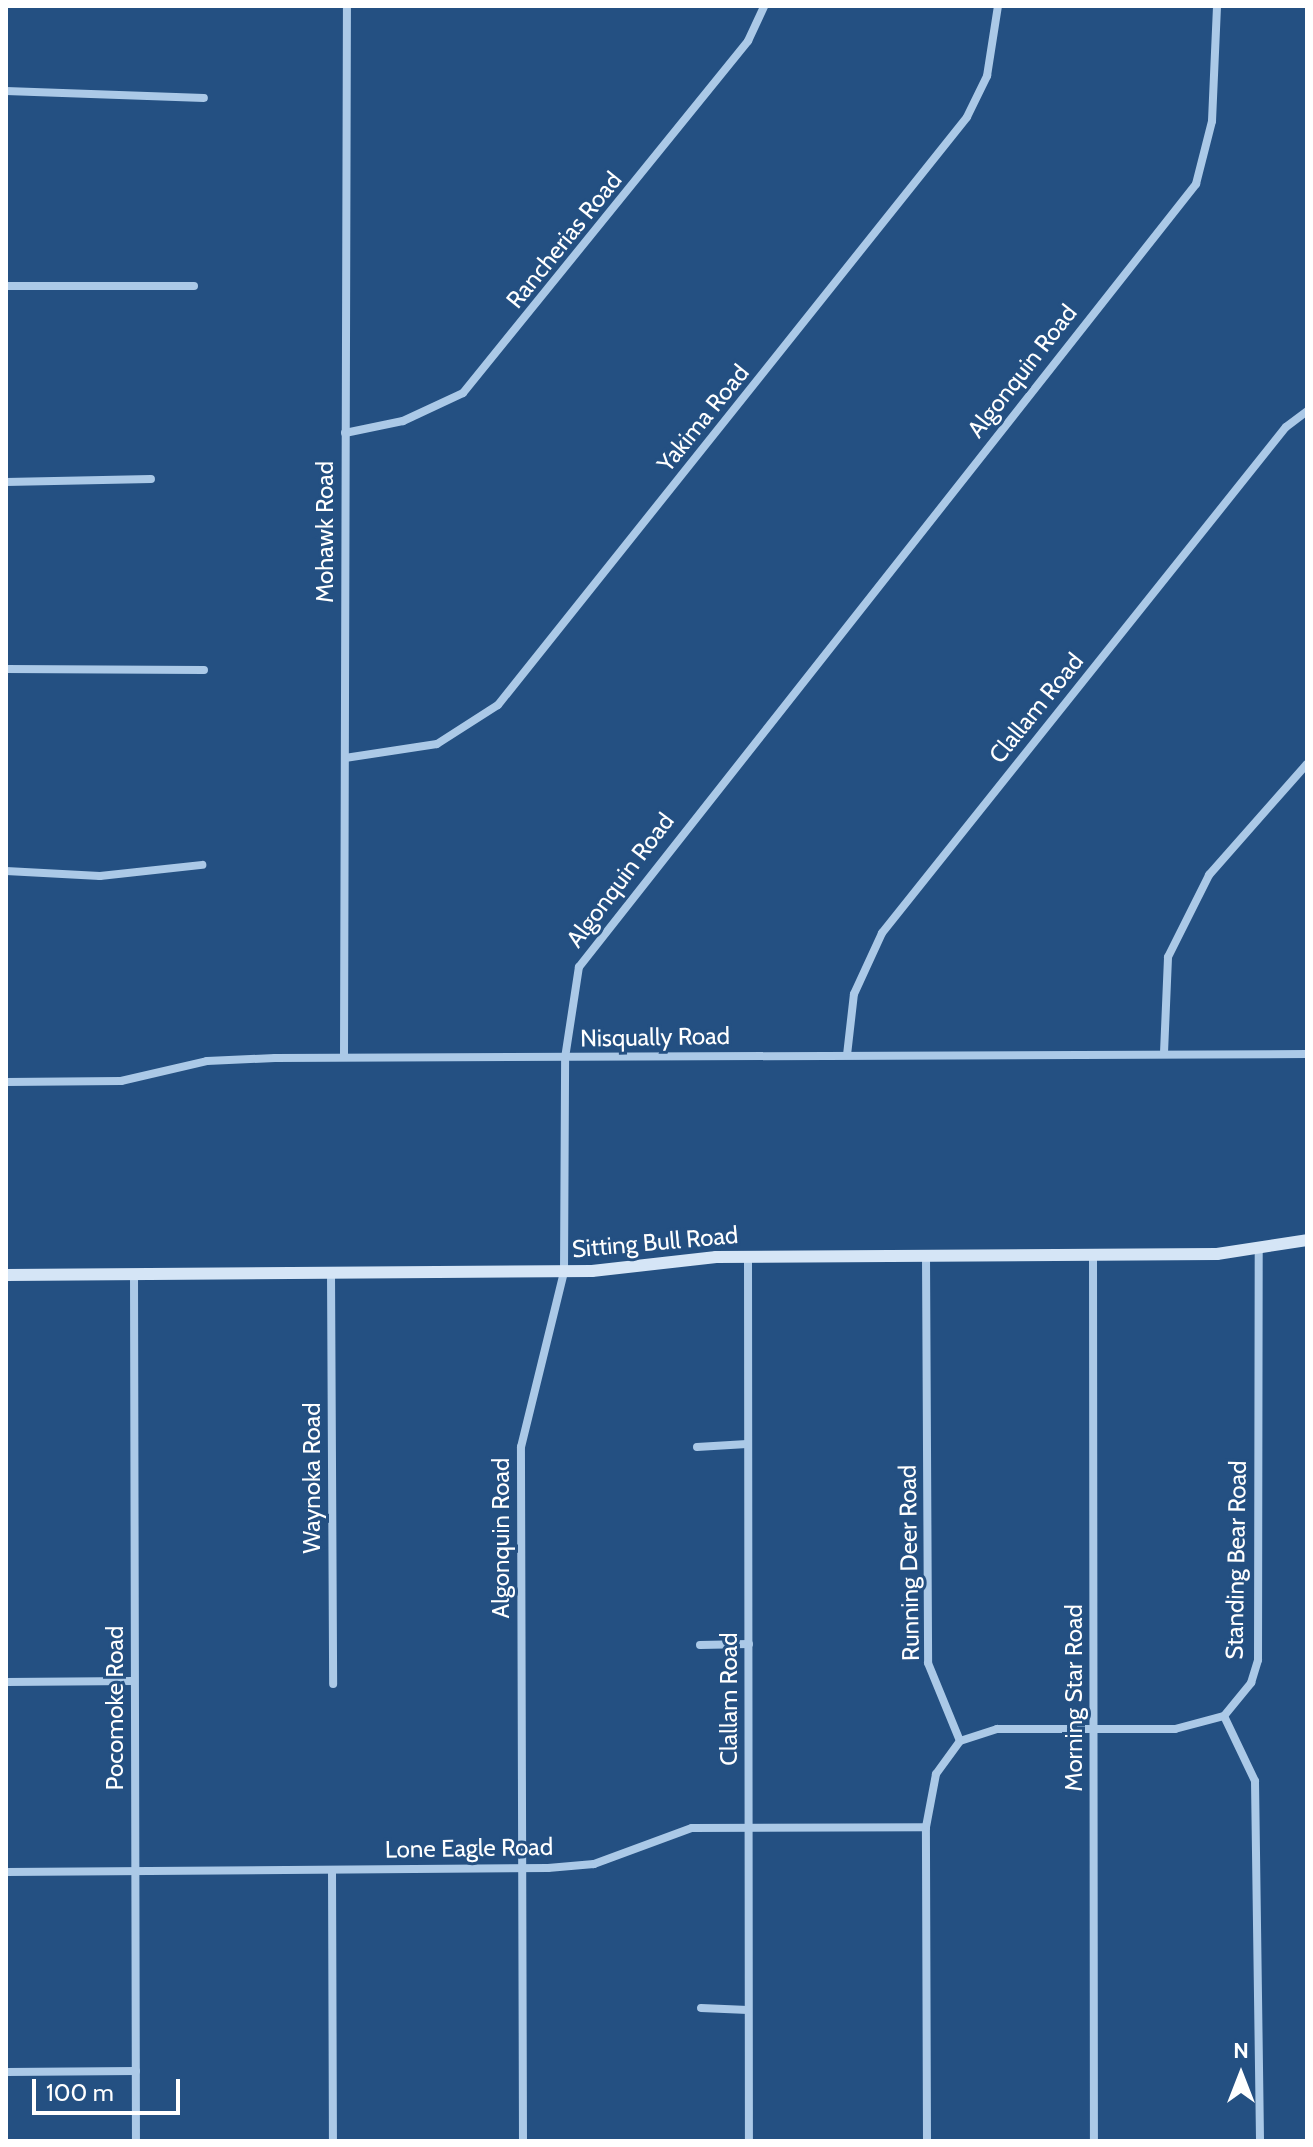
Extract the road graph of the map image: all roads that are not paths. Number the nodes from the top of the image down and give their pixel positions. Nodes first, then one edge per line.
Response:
1 (347, 6) edge
2 (764, 6) edge
3 (998, 6) edge
4 (1217, 6) edge
5 (6, 91) edge
6 (204, 98) dead end
7 (6, 286) edge
8 (194, 286) dead end
9 (1307, 411) edge
10 (345, 433) junction
11 (151, 479) dead end
12 (6, 482) edge
13 (6, 669) edge
14 (204, 670) dead end
15 (345, 758) junction
16 (1307, 764) edge
17 (202, 865) dead end
18 (6, 871) edge
19 (1164, 1053) junction
20 (1307, 1054) edge
21 (847, 1055) junction
22 (344, 1057) junction
23 (565, 1058) junction
24 (6, 1082) edge
25 (1307, 1240) edge
26 (1259, 1251) junction
27 (1093, 1255) junction
28 (926, 1256) junction
29 (748, 1257) junction
30 (564, 1272) junction
31 (331, 1273) junction
32 (134, 1274) junction
33 (6, 1275) edge
34 (747, 1444) junction
35 (697, 1447) dead end
36 (749, 1644) junction
37 (700, 1645) dead end
38 (134, 1681) junction
39 (6, 1682) edge
40 (333, 1684) dead end
41 (1224, 1716) junction
42 (1095, 1728) junction
43 (960, 1741) junction
44 (750, 1827) junction
45 (926, 1827) junction
46 (522, 1868) junction
47 (332, 1870) junction
48 (135, 1871) junction
49 (6, 1872) edge
50 (701, 2008) dead end
51 (748, 2010) junction
52 (136, 2071) junction
53 (6, 2072) edge
54 (136, 2141) edge
55 (333, 2141) edge
56 (523, 2141) edge
57 (749, 2141) edge
58 (927, 2141) edge
59 (1094, 2141) edge
60 (1260, 2141) edge

1 - 10 street, Mohawk Road
2 - 10 street, Rancherias Road
3 - 15 street, Yakima Road
4 - 23 street, Algonquin Road
5 - 6 street
7 - 8 street
9 - 21 street, Clallam Road
10 - 15 street, Mohawk Road
11 - 12 street
13 - 14 street
15 - 22 street, Mohawk Road
16 - 19 street
17 - 18 street
19 - 20 street, Nisqually Road
19 - 21 street, Nisqually Road
21 - 23 street, Nisqually Road
22 - 23 street, Nisqually Road
22 - 24 street, Nisqually Road
23 - 30 street, Algonquin Road
25 - 26 street, Sitting Bull Road
26 - 27 street, Sitting Bull Road
26 - 41 street, Standing Bear Road
27 - 28 street, Sitting Bull Road
27 - 42 street, Morning Star Road
28 - 29 street, Sitting Bull Road
28 - 43 street, Running Deer Road
29 - 30 street, Sitting Bull Road
29 - 34 street, Clallam Road
30 - 31 street, Sitting Bull Road
30 - 46 street, Algonquin Road
31 - 32 street, Sitting Bull Road
31 - 40 street, Waynoka Road
32 - 33 street, Sitting Bull Road
32 - 38 street, Pocomoke Road
34 - 35 street
34 - 36 street, Clallam Road
36 - 37 street
36 - 44 street, Clallam Road
38 - 39 street
38 - 48 street, Pocomoke Road
41 - 42 street
41 - 60 street
42 - 43 street
42 - 59 street, Morning Star Road
43 - 45 street
44 - 45 street, Lone Eagle Road
44 - 46 street, Lone Eagle Road
44 - 51 street, Clallam Road
45 - 58 street
46 - 47 street, Lone Eagle Road
46 - 56 street, Algonquin Road
47 - 48 street, Lone Eagle Road
47 - 55 street
48 - 49 street, Lone Eagle Road
48 - 52 street, Pocomoke Road
50 - 51 street
51 - 57 street, Clallam Road
52 - 53 street
52 - 54 street, Pocomoke Road

